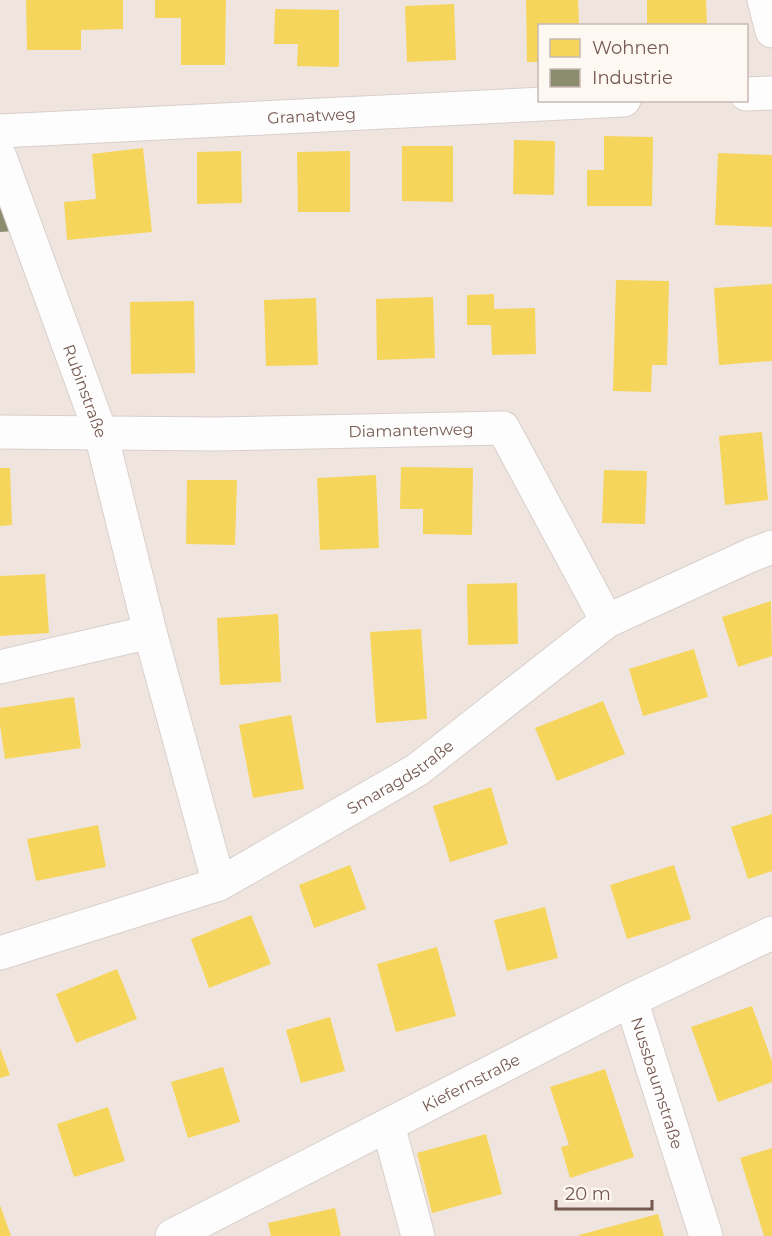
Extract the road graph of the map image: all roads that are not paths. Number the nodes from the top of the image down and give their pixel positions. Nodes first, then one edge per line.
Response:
1 (764, 0) edge
2 (772, 31) edge
3 (772, 93) edge
4 (748, 94) edge
5 (584, 102) edge
6 (0, 131) edge
7 (0, 157) edge
8 (0, 432) edge
9 (101, 434) junction
10 (772, 547) edge
11 (607, 621) junction
12 (150, 632) junction
13 (0, 667) edge
14 (219, 884) junction
15 (772, 933) edge
16 (0, 953) edge
17 (631, 1000) junction
18 (388, 1125) junction
19 (172, 1236) edge
20 (418, 1236) edge
21 (706, 1236) edge

1 - 2 street
3 - 4 street
5 - 6 street, Granatweg
7 - 9 street, Rubinstraße
8 - 9 street
9 - 11 street, Diamantenweg
9 - 12 street, Rubinstraße
10 - 11 street, Smaragdstraße
11 - 14 street, Smaragdstraße
12 - 13 street
12 - 14 street, Rubinstraße
14 - 16 street, Smaragdstraße
15 - 17 street, Kiefernstraße
17 - 18 street, Kiefernstraße
17 - 21 street, Nussbaumstraße
18 - 19 street, Kiefernstraße
18 - 20 street

